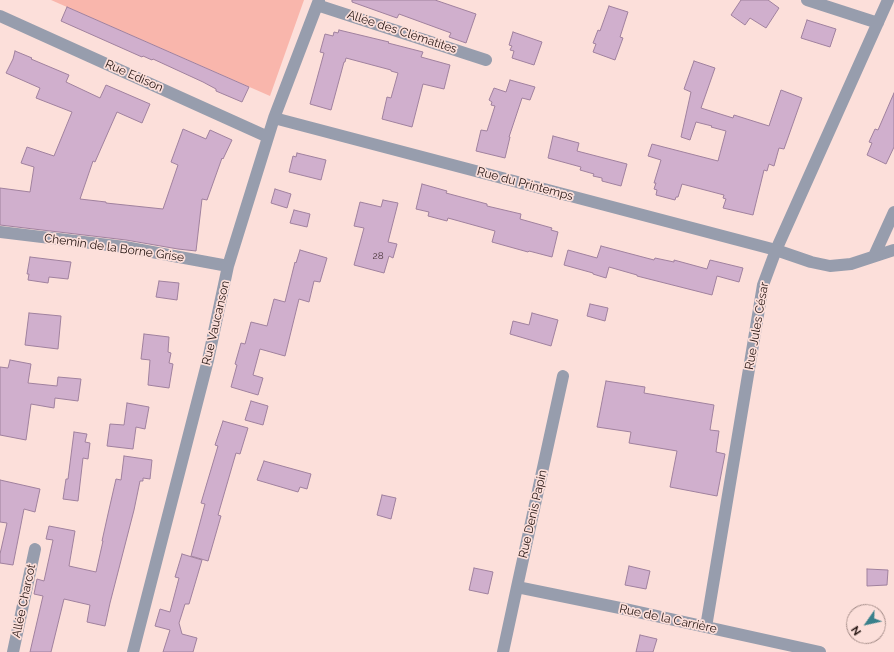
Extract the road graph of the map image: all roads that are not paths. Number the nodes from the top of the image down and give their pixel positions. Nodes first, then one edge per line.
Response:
1 (807, 0) edge
2 (888, 0) edge
3 (318, 2) edge
4 (0, 16) edge
5 (878, 23) junction
6 (486, 60) dead end
7 (274, 118) junction
8 (268, 138) junction
9 (894, 212) edge
10 (0, 232) edge
11 (776, 250) junction
12 (894, 250) edge
13 (874, 256) junction
14 (228, 266) junction
15 (563, 376) dead end
16 (35, 549) dead end
17 (516, 587) junction
18 (706, 627) junction
19 (13, 652) edge
20 (133, 652) edge
21 (503, 652) edge
22 (820, 652) edge

1 - 5 street
2 - 5 street, Rue Jules César
3 - 6 street, Allée des Clématites
3 - 7 street, Rue Vaucanson
4 - 8 street, Rue Edison
5 - 11 street, Rue Jules César
7 - 8 street, Rue Vaucanson
7 - 11 street, Rue du Printemps
8 - 14 street, Rue Vaucanson
9 - 13 street
10 - 14 street, Chemin de la Borne Grise
11 - 13 street, Rue du Printemps
11 - 18 street, Rue Jules César
12 - 13 street, Rue du Printemps
14 - 20 street, Rue Vaucanson
15 - 17 street, Rue Denis Papin
16 - 19 street, Allée Charcot
17 - 18 street, Rue de la Carrière
17 - 21 street, Rue Denis Papin
18 - 22 street, Rue de la Carrière

